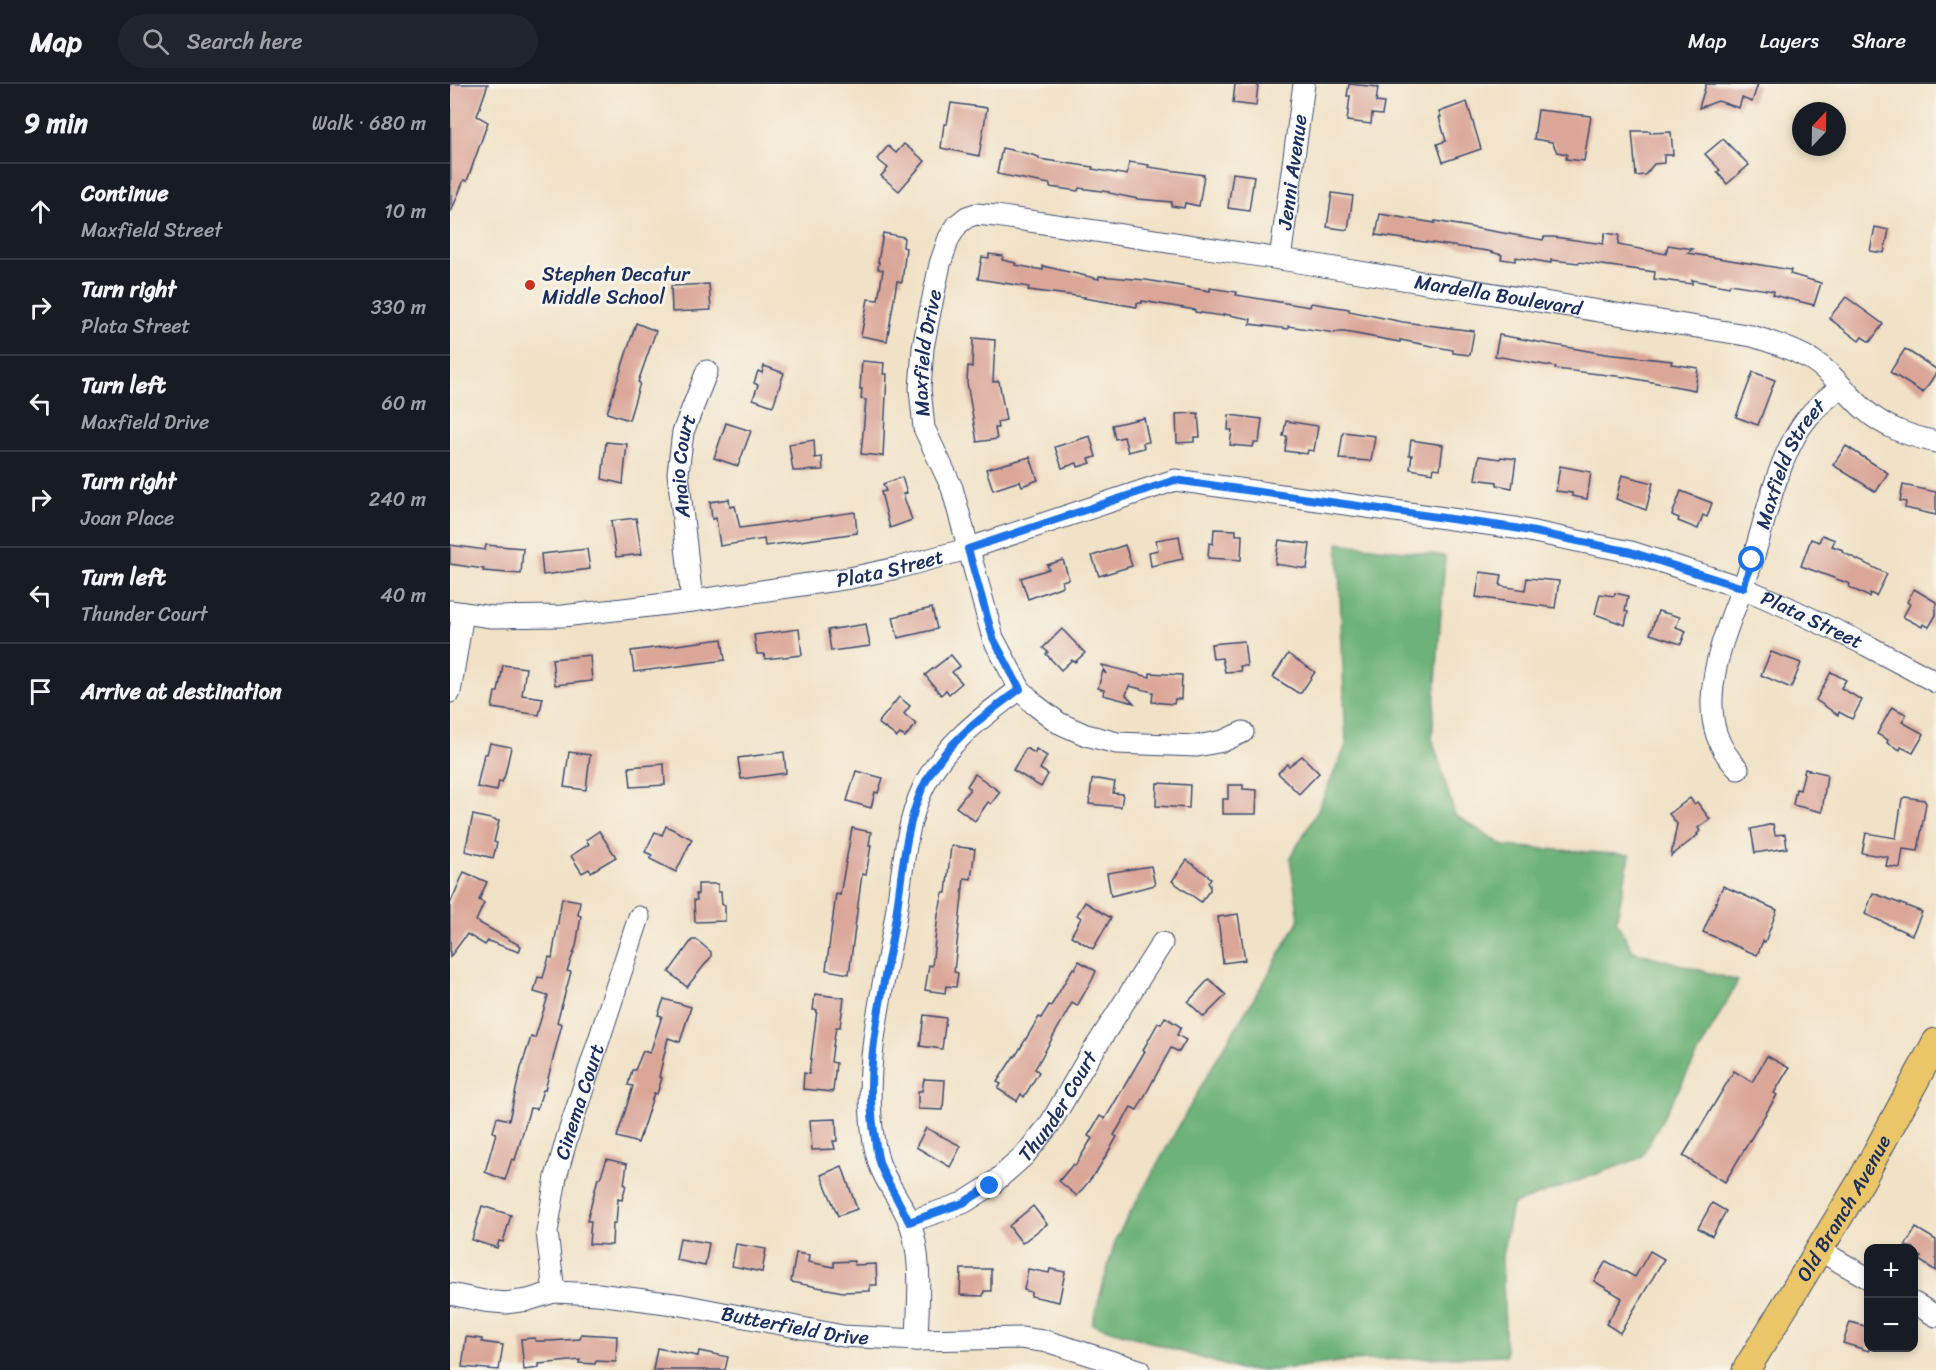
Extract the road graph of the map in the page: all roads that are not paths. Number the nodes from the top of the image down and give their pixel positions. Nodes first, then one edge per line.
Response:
1 (1304, 84) edge
2 (1031, 223) joint
3 (1280, 259) junction
4 (707, 371) dead end
5 (1842, 387) junction
6 (1936, 442) edge
7 (968, 549) junction
8 (1743, 588) junction
9 (692, 601) junction
10 (457, 612) edge
11 (1936, 682) edge
12 (1020, 689) junction
13 (450, 692) edge
14 (1243, 732) dead end
15 (1738, 769) dead end
16 (639, 917) dead end
17 (1162, 943) dead end
18 (1936, 1042) edge
19 (909, 1222) junction
20 (1818, 1250) junction
21 (1864, 1275) edge
22 (554, 1292) junction
23 (450, 1294) edge
24 (1918, 1306) edge
25 (1936, 1316) edge
26 (917, 1340) junction
27 (1139, 1370) edge
28 (1746, 1370) edge

1 - 3 street, Jenni Avenue
2 - 3 street, Mardella Boulevard
2 - 7 street, Maxfield Drive
3 - 5 street, Mardella Boulevard
4 - 9 street, Anaio Court
5 - 6 street, Mardella Boulevard
5 - 8 street, Maxfield Street
7 - 8 street, Plata Street
7 - 9 street, Plata Street
7 - 12 street, Maxfield Drive
8 - 11 street, Plata Street
8 - 15 street, Maxfield Street
9 - 10 street, Plata Street
10 - 13 street
12 - 14 street, Maxfield Drive
12 - 19 street
16 - 22 street, Cinema Court
17 - 19 street, Thunder Court
18 - 20 main road, Old Branch Avenue
19 - 26 street
20 - 21 street
20 - 28 main road, Old Branch Avenue
22 - 23 street, Butterfield Drive
22 - 26 street, Butterfield Drive
24 - 25 street
26 - 27 street, Butterfield Drive

